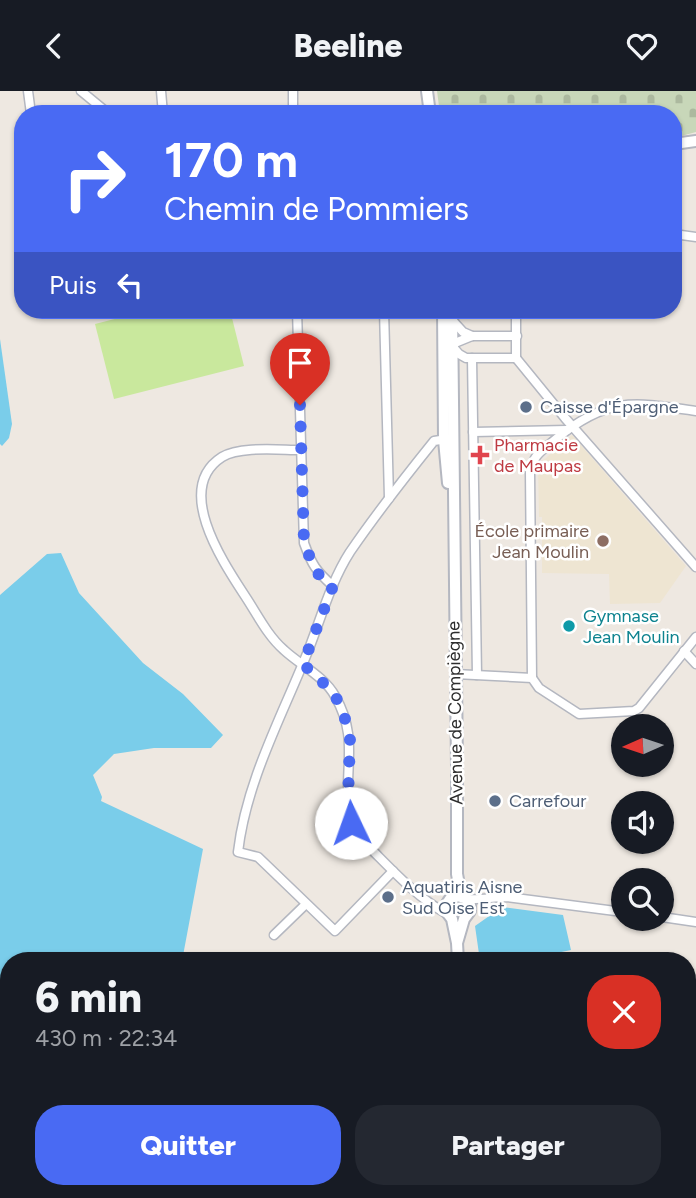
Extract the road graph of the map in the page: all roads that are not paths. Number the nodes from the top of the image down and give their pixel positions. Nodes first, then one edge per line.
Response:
1 (81, 91) edge
2 (96, 105) edge
3 (297, 319) edge
4 (384, 319) edge
5 (449, 319) edge
6 (449, 319) edge
7 (450, 319) edge
8 (516, 319) edge
9 (472, 336) junction
10 (516, 336) junction
11 (453, 348) junction
12 (469, 358) junction
13 (516, 358) junction
14 (444, 363) junction
15 (453, 373) junction
16 (696, 411) edge
17 (569, 428) junction
18 (473, 432) junction
19 (449, 439) junction
20 (300, 450) junction
21 (389, 498) junction
22 (696, 567) edge
23 (333, 586) junction
24 (696, 638) edge
25 (684, 651) junction
26 (303, 664) junction
27 (696, 664) edge
28 (455, 674) junction
29 (477, 675) junction
30 (531, 678) junction
31 (393, 871) junction
32 (428, 901) junction
33 (306, 904) junction
34 (460, 904) junction
35 (611, 910) edge
36 (450, 917) junction
37 (674, 919) edge
38 (696, 922) edge
39 (274, 935) dead end
40 (457, 943) junction
41 (457, 952) edge

1 - 2 street
3 - 20 street
4 - 21 street
5 - 11 main road, Avenue de Compiègne
6 - 14 main road, Avenue de Compiègne
7 - 9 street
8 - 10 street
9 - 10 street
9 - 11 street
10 - 13 street
11 - 12 street
11 - 14 street
11 - 15 main road, Avenue de Compiègne
12 - 13 street
12 - 15 street
12 - 18 street
13 - 17 street
14 - 19 main road, Avenue de Compiègne
15 - 19 main road, Avenue de Compiègne
16 - 17 street
17 - 18 street
17 - 22 street
17 - 30 street
18 - 29 street
19 - 21 street
19 - 28 main road, Avenue de Compiègne
20 - 23 street
20 - 26 street
21 - 23 street
23 - 26 street
24 - 25 street
25 - 27 street
25 - 30 street
26 - 31 street
26 - 33 street
28 - 29 street
28 - 34 main road, Avenue de Compiègne
29 - 30 street
31 - 32 street
31 - 33 street
32 - 34 street
32 - 36 street
33 - 39 street
34 - 35 street
34 - 36 main road
34 - 36 main road
34 - 40 main road, Avenue de Compiègne
36 - 40 main road
37 - 38 street
40 - 41 main road

